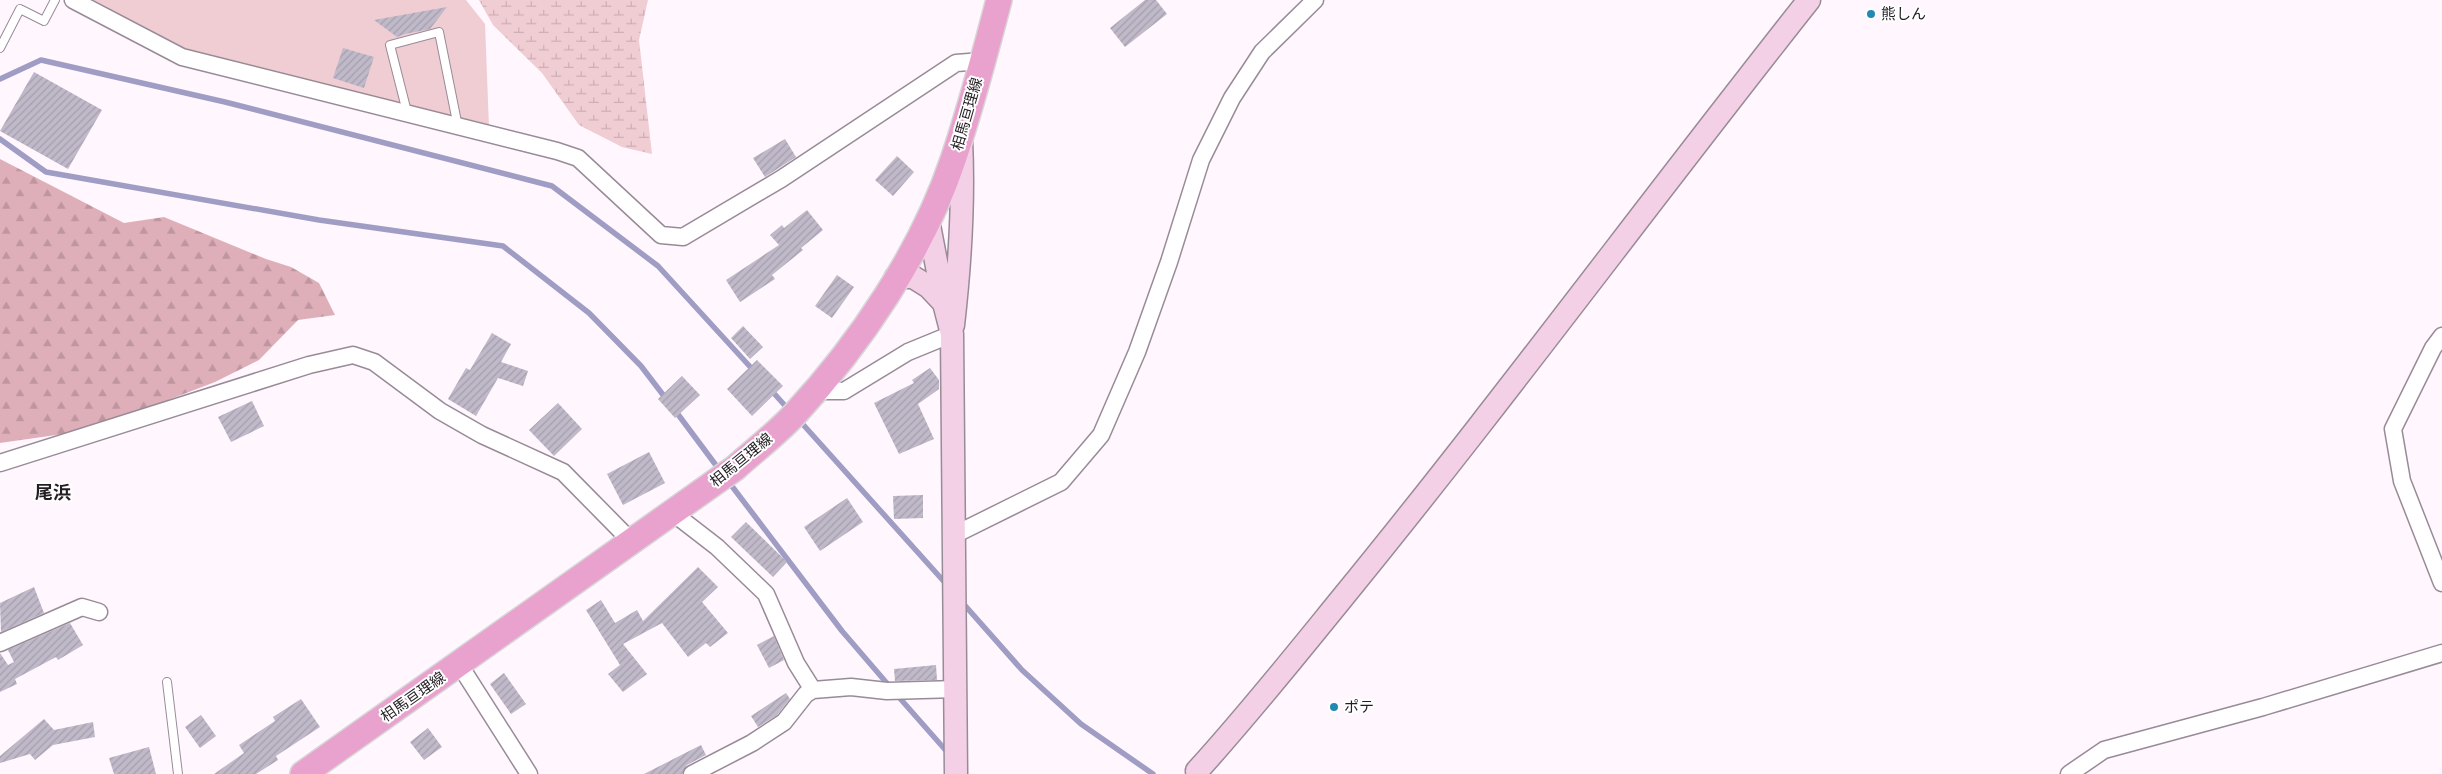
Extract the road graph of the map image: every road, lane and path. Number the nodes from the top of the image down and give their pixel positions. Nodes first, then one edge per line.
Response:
1 (55, 0) edge
2 (73, 0) edge
3 (1315, 0) edge
4 (1809, 0) edge
5 (1003, 4) edge
6 (0, 48) edge
7 (982, 61) junction
8 (407, 114) junction
9 (458, 126) junction
10 (961, 134) junction
11 (928, 220) junction
12 (896, 276) junction
13 (944, 304) junction
14 (952, 334) junction
15 (2439, 342) edge
16 (816, 390) junction
17 (0, 463) edge
18 (673, 513) junction
19 (954, 535) junction
20 (632, 542) junction
21 (2442, 583) edge
22 (99, 612) dead end
23 (0, 643) edge
24 (2442, 653) edge
25 (460, 664) junction
26 (167, 682) dead end
27 (957, 689) junction
28 (813, 690) junction
29 (1196, 773) edge
30 (178, 774) edge
31 (304, 774) edge
32 (529, 774) edge
33 (692, 774) edge
34 (956, 774) edge
35 (2069, 774) edge

1 - 6 lane
2 - 8 street
3 - 19 street
4 - 29 street
5 - 7 main road, 相馬亘理線
7 - 9 street
7 - 10 main road, 相馬亘理線
8 - 9 street
8 - 9 lane
10 - 11 main road, 相馬亘理線
10 - 14 street
11 - 12 main road, 相馬亘理線
11 - 13 street
12 - 13 street
12 - 16 main road, 相馬亘理線
13 - 14 street
14 - 16 street
14 - 19 street
15 - 21 street
16 - 18 main road, 相馬亘理線
17 - 20 street
18 - 20 main road, 相馬亘理線
18 - 28 street
19 - 27 street
20 - 25 main road, 相馬亘理線
22 - 23 street
24 - 35 street
25 - 31 main road, 相馬亘理線
25 - 32 street
26 - 30 lane
27 - 28 street
27 - 34 street
28 - 33 street

